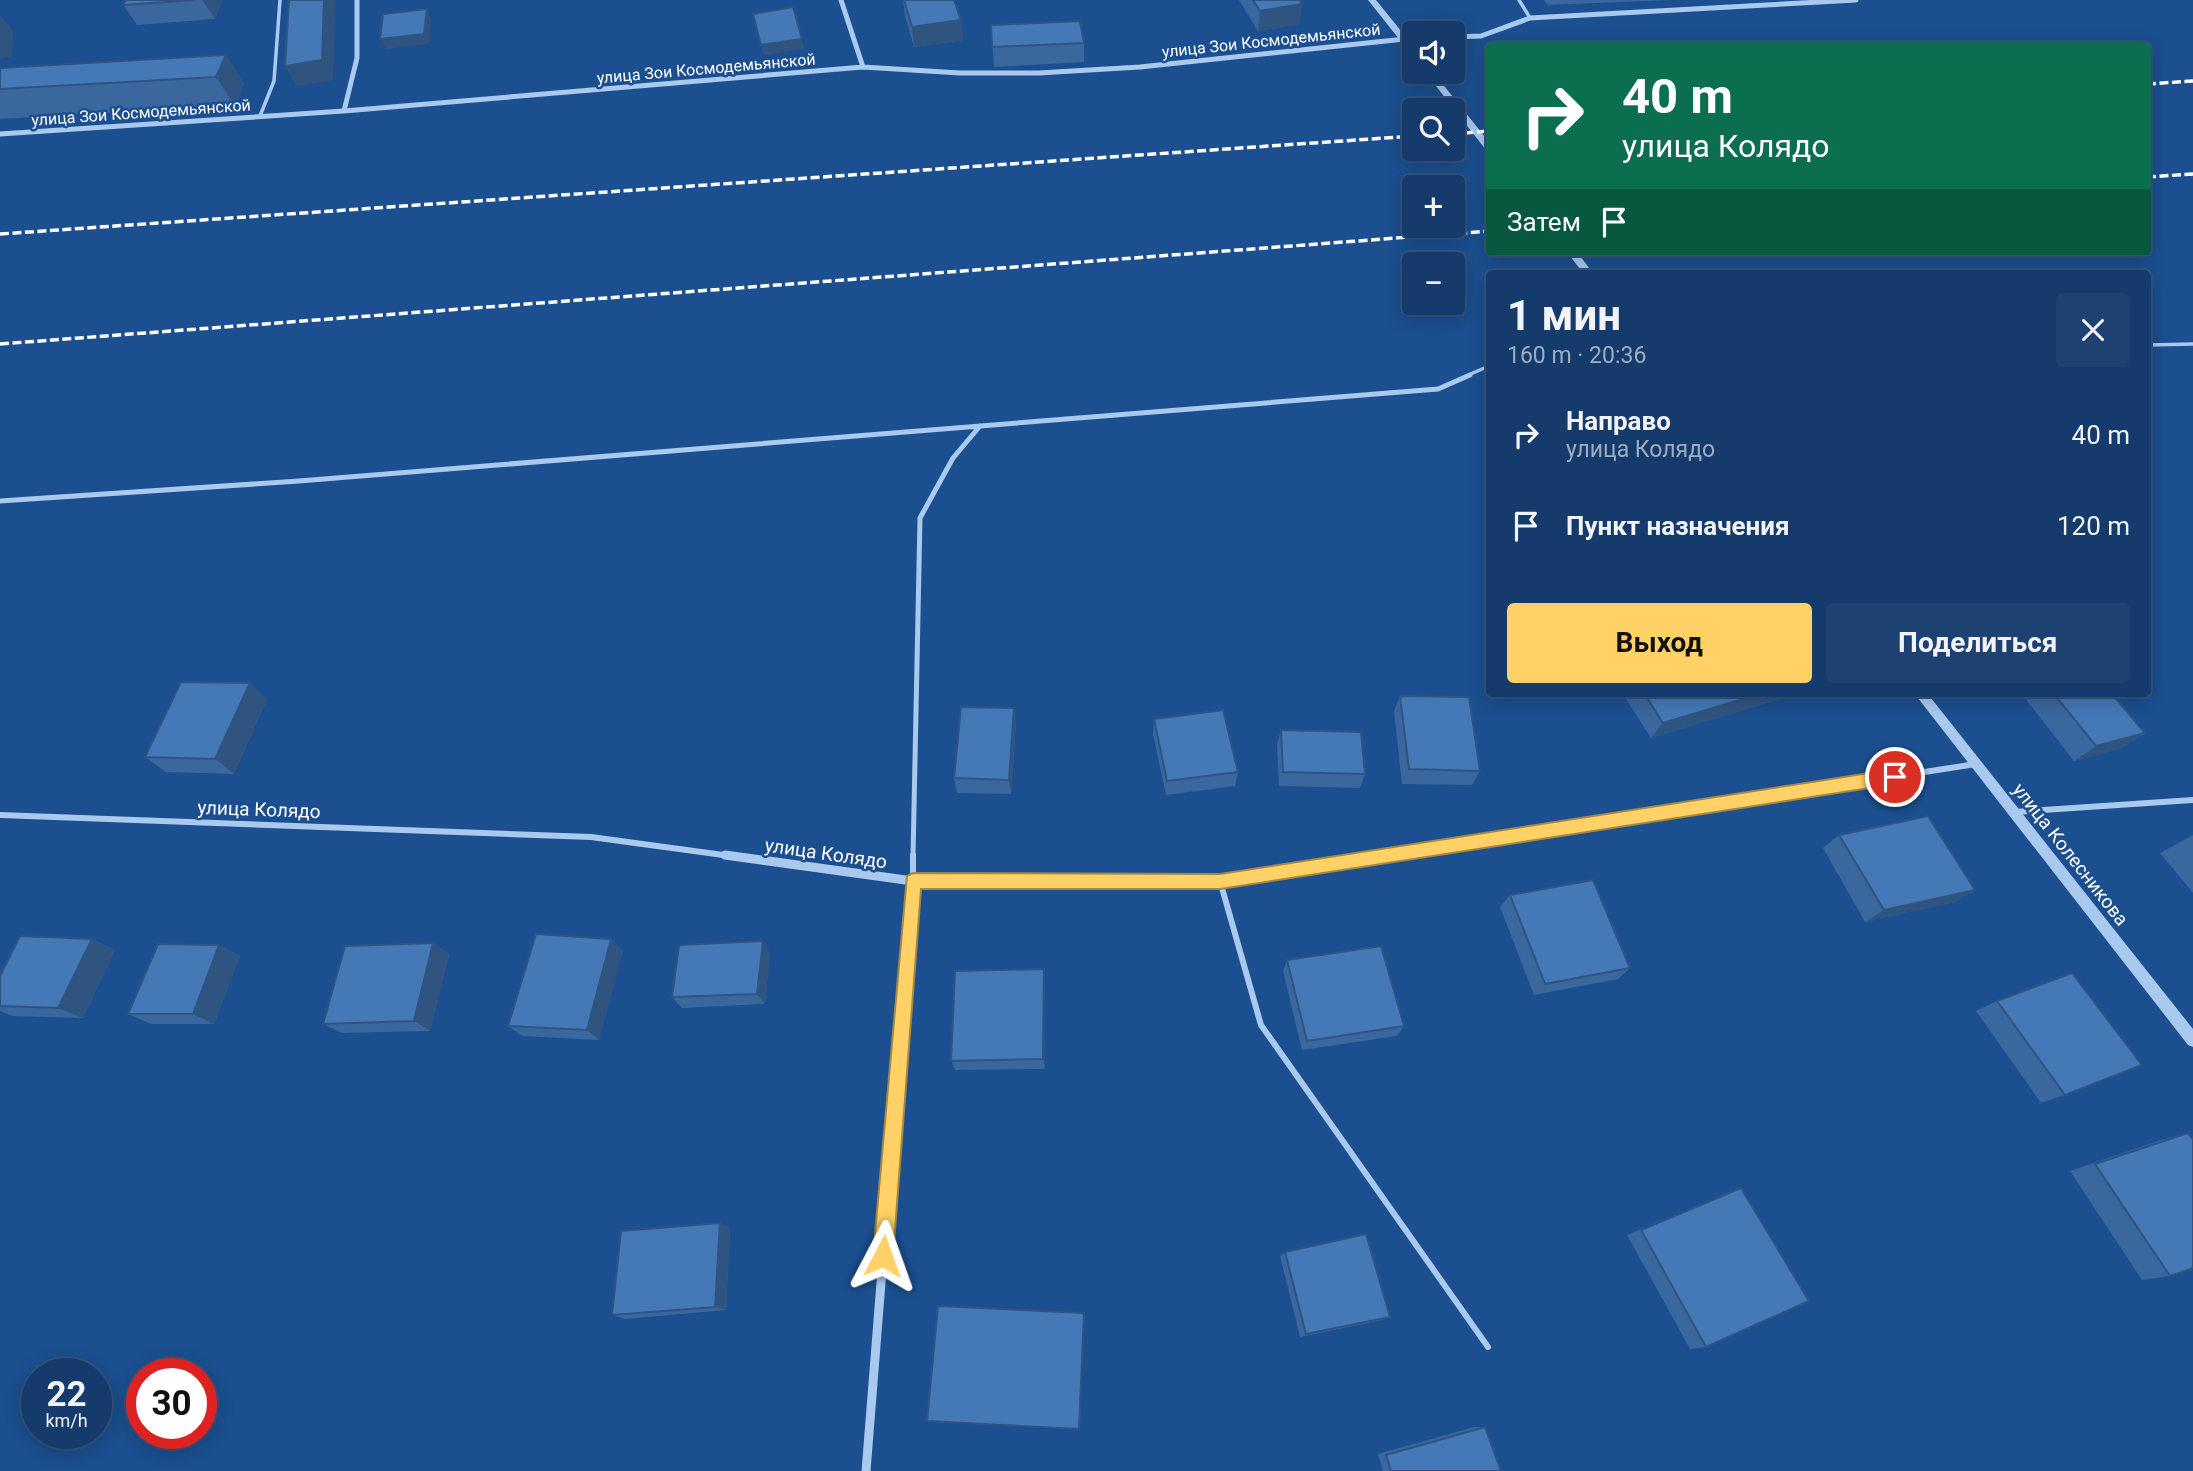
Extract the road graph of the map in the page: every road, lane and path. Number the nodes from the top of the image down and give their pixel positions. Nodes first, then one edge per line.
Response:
1 (280, 0) edge
2 (357, 0) edge
3 (841, 0) edge
4 (1372, 0) edge
5 (1519, 0) edge
6 (1856, 0) edge
7 (1530, 18) junction
8 (1402, 37) edge
9 (1465, 37) edge
10 (1402, 38) edge
11 (863, 67) junction
12 (1438, 84) edge
13 (344, 111) junction
14 (260, 116) junction
15 (0, 134) edge
16 (1486, 144) edge
17 (1575, 256) edge
18 (1586, 270) edge
19 (2193, 344) edge
20 (2151, 345) edge
21 (1486, 367) edge
22 (979, 426) junction
23 (0, 501) edge
24 (1923, 697) edge
25 (1976, 764) junction
26 (2193, 800) edge
27 (2013, 812) junction
28 (0, 815) edge
29 (913, 881) junction
30 (1220, 881) junction
31 (2193, 1040) edge
32 (1488, 1348) dead end
33 (866, 1471) edge

1 - 14 lane
2 - 13 street
3 - 11 street
4 - 8 street
5 - 7 lane
6 - 7 street
7 - 9 street
10 - 11 street, улица Зои Космодемьянской
11 - 13 street, улица Зои Космодемьянской
12 - 16 street
13 - 14 street, улица Зои Космодемьянской
14 - 15 street, улица Зои Космодемьянской
17 - 18 street
19 - 20 lane
21 - 22 lane
22 - 23 lane
22 - 29 lane
24 - 25 street, улица Колесникова
25 - 27 street, улица Колесникова
25 - 30 street, улица Колядо
26 - 27 street
27 - 31 street, улица Колесникова
28 - 29 street, улица Колядо
29 - 30 street, улица Колядо
29 - 33 street
30 - 32 lane

